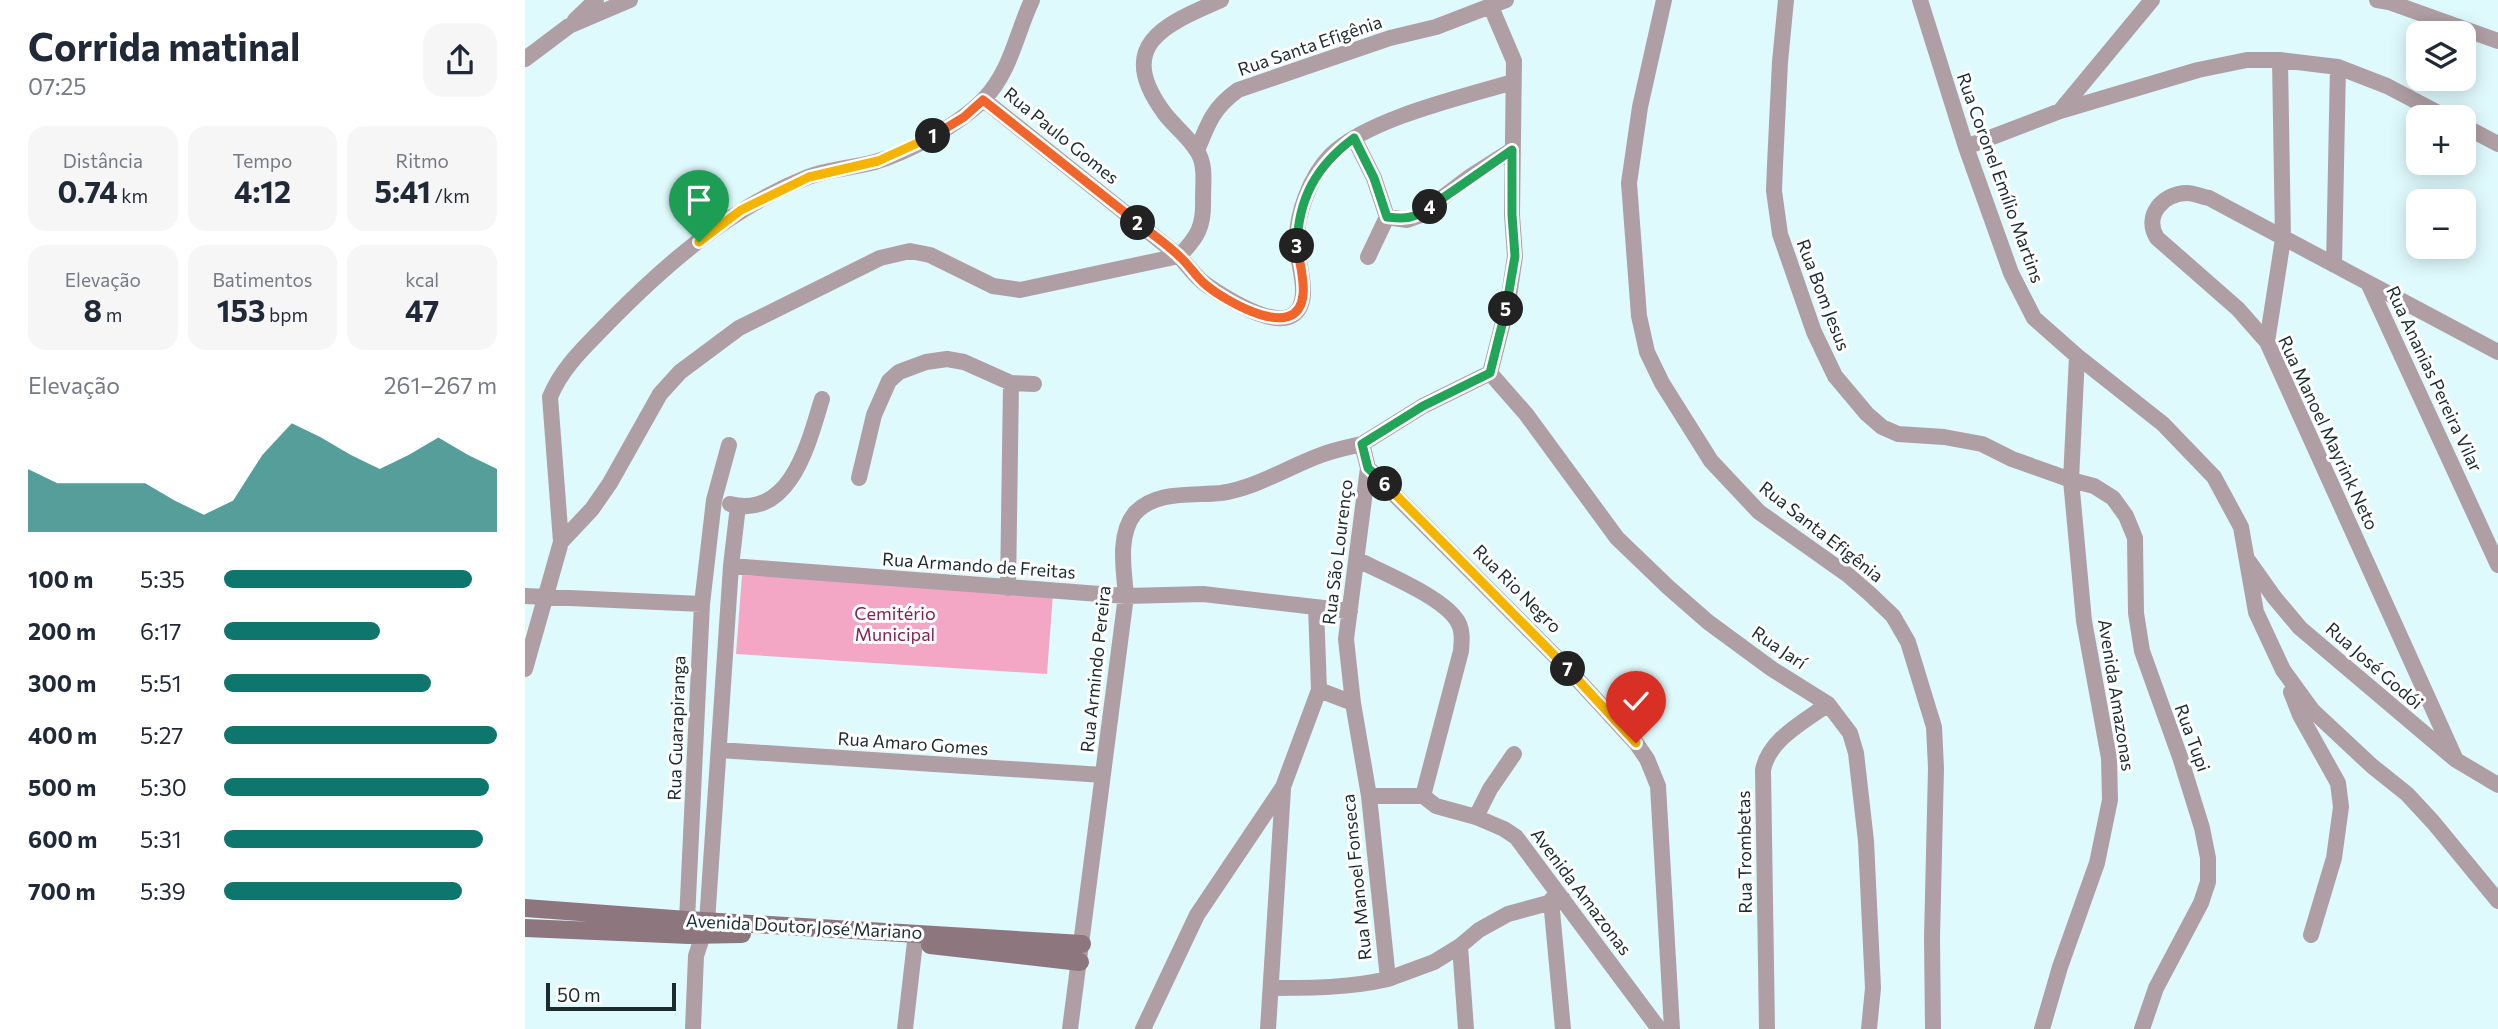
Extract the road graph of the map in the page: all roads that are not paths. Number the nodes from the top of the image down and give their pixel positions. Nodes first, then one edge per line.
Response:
1 (596, 0) edge
2 (630, 0) edge
3 (1032, 0) edge
4 (1221, 0) edge
5 (1664, 0) edge
6 (1786, 0) edge
7 (1920, 0) edge
8 (2152, 0) edge
9 (2377, 0) edge
10 (1498, 3) edge
11 (569, 26) junction
12 (2498, 41) edge
13 (525, 58) edge
14 (2280, 60) junction
15 (2338, 67) junction
16 (1513, 82) junction
17 (983, 100) junction
18 (2424, 105) edge
19 (2060, 111) junction
20 (2476, 133) edge
21 (1354, 138) junction
22 (2498, 144) edge
23 (1966, 147) junction
24 (1512, 150) junction
25 (1198, 151) junction
26 (1387, 217) junction
27 (2283, 239) junction
28 (1179, 256) junction
29 (1368, 257) dead end
30 (2334, 265) junction
31 (2369, 285) junction
32 (2267, 342) junction
33 (2498, 352) edge
34 (2077, 356) junction
35 (1490, 373) junction
36 (1010, 383) junction
37 (1034, 384) dead end
38 (823, 398) dead end
39 (1362, 444) junction
40 (729, 445) dead end
41 (1368, 468) junction
42 (859, 478) dead end
43 (2071, 480) junction
44 (714, 500) junction
45 (738, 506) junction
46 (561, 542) junction
47 (2244, 554) junction
48 (1358, 560) junction
49 (2498, 565) edge
50 (731, 566) junction
51 (1008, 588) junction
52 (525, 596) edge
53 (1125, 596) junction
54 (546, 597) junction
55 (702, 604) junction
56 (1316, 607) junction
57 (1350, 611) junction
58 (525, 670) edge
59 (2283, 670) junction
60 (1319, 690) junction
61 (1353, 703) junction
62 (1828, 704) junction
63 (719, 750) junction
64 (1514, 754) dead end
65 (2456, 760) junction
66 (1103, 775) junction
67 (2498, 785) edge
68 (1283, 787) junction
69 (1369, 796) junction
70 (1423, 796) junction
71 (1476, 817) junction
72 (1557, 900) junction
73 (2498, 901) edge
74 (525, 908) edge
75 (525, 928) edge
76 (697, 928) junction
77 (2311, 935) dead end
78 (915, 938) junction
79 (1082, 944) junction
80 (1460, 946) junction
81 (1080, 962) junction
82 (1388, 979) junction
83 (1271, 988) junction
84 (693, 1029) edge
85 (905, 1029) edge
86 (1070, 1029) edge
87 (1143, 1029) edge
88 (1268, 1029) edge
89 (1466, 1029) edge
90 (1563, 1029) edge
91 (1659, 1029) edge
92 (1672, 1029) edge
93 (1767, 1029) edge
94 (1869, 1029) edge
95 (1933, 1029) edge
96 (2042, 1029) edge
97 (2142, 1029) edge

1 - 11 street
2 - 11 street
3 - 17 street
4 - 25 street
5 - 95 street, Rua Santa Efigênia
6 - 43 street, Rua Bom Jesus
7 - 23 street, Rua Coronel Emílio Martins
8 - 19 street
9 - 12 street
10 - 16 street
10 - 25 street, Rua Santa Efigênia
11 - 13 street
14 - 15 street
14 - 19 street
14 - 27 street
15 - 18 street
15 - 30 street
16 - 21 street, Rua Paulo Gomes
16 - 24 street
17 - 28 street, Rua Paulo Gomes
17 - 46 street
19 - 23 street
20 - 22 street
21 - 26 street
21 - 28 street, Rua Paulo Gomes
23 - 34 street, Rua Coronel Emílio Martins
24 - 26 street
24 - 35 street
25 - 28 street
26 - 29 street
27 - 30 street, Rua Manoel Mayrink Neto
27 - 32 street
27 - 32 street, Rua Manoel Mayrink Neto
28 - 46 street
30 - 31 street, Rua Manoel Mayrink Neto
31 - 33 street, Rua Manoel Mayrink Neto
31 - 49 street, Rua Ananias Pereira Vilar
32 - 65 street, Rua Manoel Mayrink Neto
34 - 43 street, Avenida Amazonas
34 - 47 street, Rua Coronel Emílio Martins
35 - 39 street
35 - 62 street, Rua Jarí
36 - 37 street
36 - 42 street
36 - 51 street
38 - 45 street
39 - 41 street, Rua São Lourenço
39 - 53 street, Rua Armindo Pereira
40 - 44 street, Rua Guarapiranga
41 - 48 street, Rua São Lourenço
41 - 92 street, Rua Rio Negro
43 - 96 street, Avenida Amazonas
43 - 97 street, Rua Tupi
44 - 45 street
44 - 55 street, Rua Guarapiranga
45 - 50 street, Rua Guarapiranga
46 - 54 street
47 - 59 street, Rua Coronel Emílio Martins
47 - 65 street, Rua José Godói
48 - 57 street, Rua São Lourenço
48 - 70 street
50 - 51 street, Rua Armando de Freitas
50 - 63 street, Rua Guarapiranga
51 - 53 street, Rua Armando de Freitas
52 - 54 street
53 - 56 street, Rua Armando de Freitas
53 - 66 street, Rua Armindo Pereira
54 - 55 street
54 - 58 street
55 - 76 street, Rua Guarapiranga
56 - 57 street, Rua Armando de Freitas
56 - 60 street
57 - 61 street, Rua São Lourenço
59 - 73 street, Rua Coronel Emílio Martins
59 - 77 street
60 - 61 street
60 - 68 street
61 - 69 street, Rua Manoel Fonseca
62 - 93 street, Rua Trombetas
62 - 94 street, Rua Jarí
63 - 66 street, Rua Amaro Gomes
63 - 76 street, Rua Guarapiranga
64 - 71 street
65 - 67 street, Rua José Godói
66 - 79 street, Rua Armindo Pereira
68 - 83 street
68 - 87 street
69 - 70 street, Avenida Amazonas
69 - 82 street, Rua Manoel Fonseca
70 - 71 street, Avenida Amazonas
71 - 72 street, Avenida Amazonas
72 - 80 street, Rua Manoel Fonseca
72 - 90 street
72 - 91 street, Avenida Amazonas
74 - 76 street, Avenida Doutor José Mariano
75 - 76 street
76 - 78 street, Avenida Doutor José Mariano
76 - 84 street, Rua Guarapiranga
78 - 79 street, Avenida Doutor José Mariano
78 - 81 street
78 - 85 street
79 - 81 street, Rua Armindo Pereira
80 - 82 street, Rua Manoel Fonseca
80 - 89 street
81 - 86 street, Rua Armindo Pereira
82 - 83 street
83 - 88 street

